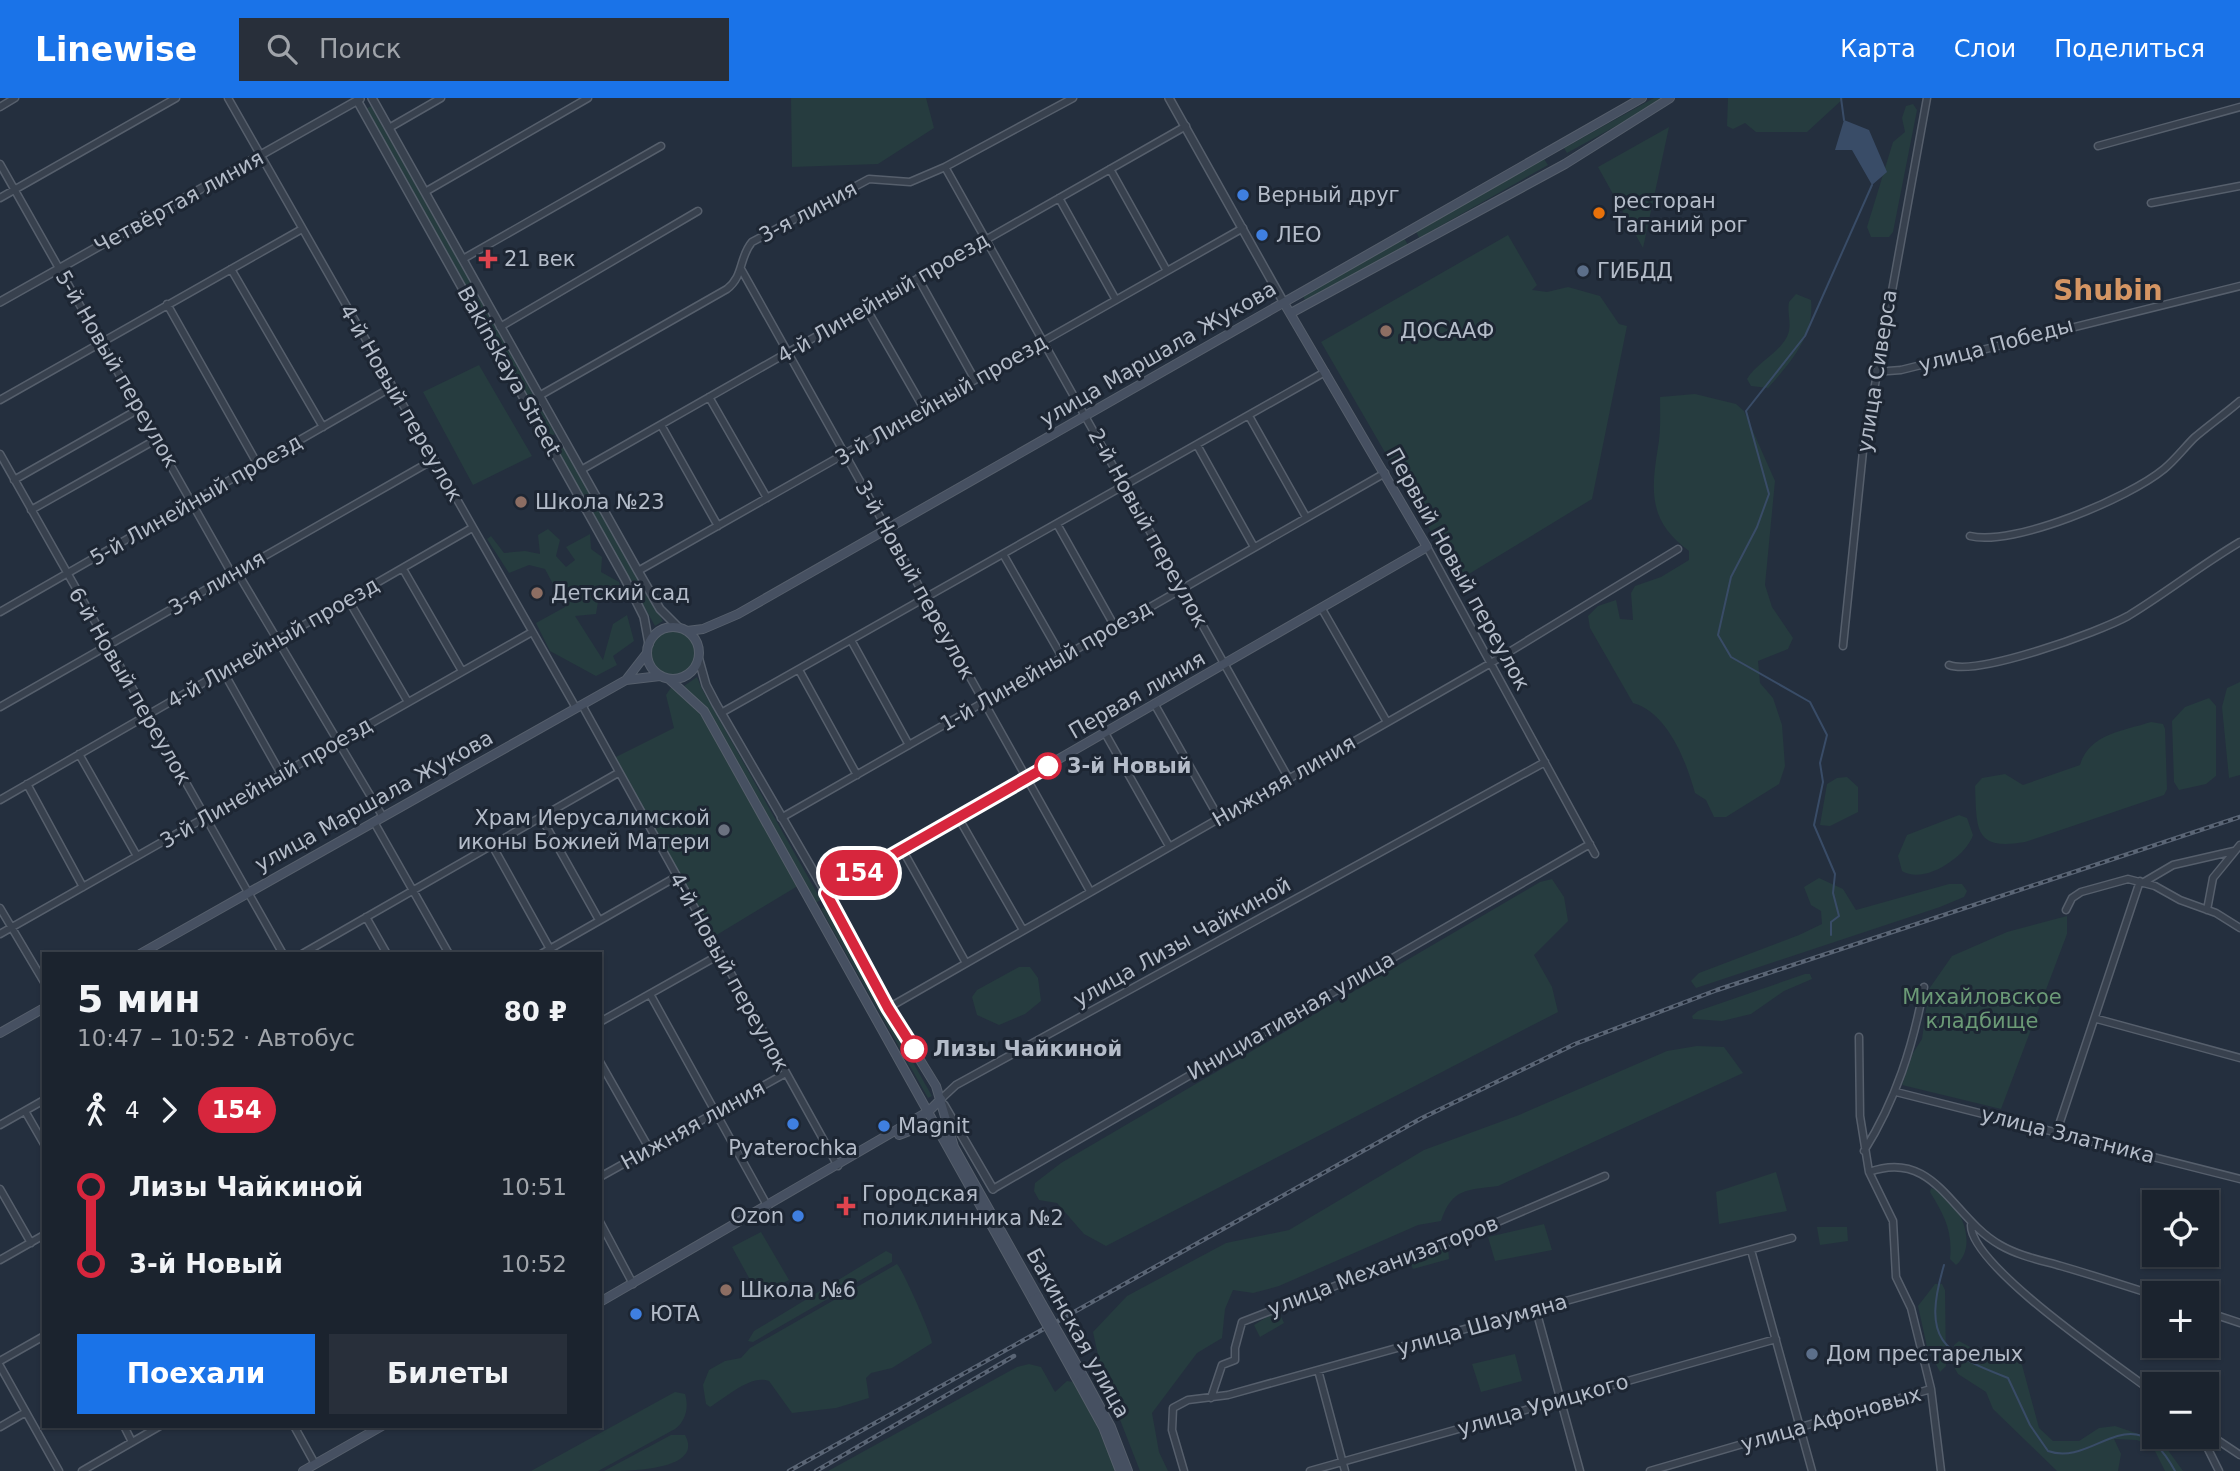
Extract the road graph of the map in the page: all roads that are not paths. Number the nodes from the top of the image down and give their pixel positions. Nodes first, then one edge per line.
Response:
1 (15, 98) edge
2 (176, 98) edge
3 (228, 98) edge
4 (372, 98) edge
5 (441, 98) edge
6 (588, 98) edge
7 (1073, 98) edge
8 (1169, 98) edge
9 (1642, 98) edge
10 (1670, 98) edge
11 (1927, 98) edge
12 (359, 100) edge
13 (0, 107) edge
14 (2240, 107) edge
15 (1186, 127) junction
16 (389, 128) junction
17 (661, 146) dead end
18 (2098, 146) dead end
19 (1557, 149) junction
20 (260, 156) junction
21 (0, 164) edge
22 (1565, 164) junction
23 (946, 167) junction
24 (1110, 169) junction
25 (2240, 186) edge
26 (15, 190) junction
27 (425, 192) junction
28 (0, 198) edge
29 (1059, 198) junction
30 (2151, 203) dead end
31 (698, 211) dead end
32 (1243, 228) junction
33 (302, 229) junction
34 (1410, 232) junction
35 (987, 239) junction
36 (1416, 245) junction
37 (463, 259) junction
38 (741, 268) junction
39 (60, 269) junction
40 (231, 269) junction
41 (1167, 271) junction
42 (918, 278) junction
43 (2240, 286) edge
44 (481, 291) junction
45 (468, 298) junction
46 (1116, 300) junction
47 (0, 302) edge
48 (1284, 303) junction
49 (167, 304) junction
50 (866, 308) junction
51 (1291, 313) junction
52 (500, 327) junction
53 (1043, 341) junction
54 (101, 342) junction
55 (788, 352) junction
56 (1325, 372) junction
57 (1875, 372) junction
58 (975, 380) junction
59 (392, 387) junction
60 (539, 396) junction
61 (709, 397) junction
62 (0, 400) edge
63 (2240, 401) edge
64 (139, 409) junction
65 (924, 409) junction
66 (1085, 416) junction
67 (1249, 416) junction
68 (661, 425) junction
69 (323, 427) junction
70 (561, 435) junction
71 (157, 439) junction
72 (548, 442) junction
73 (1197, 445) junction
74 (0, 454) edge
75 (845, 454) junction
76 (433, 460) junction
77 (258, 465) junction
78 (581, 470) junction
79 (1385, 473) junction
80 (14, 480) junction
81 (1124, 486) junction
82 (767, 498) junction
83 (192, 502) junction
84 (31, 510) junction
85 (1306, 517) junction
86 (1057, 524) junction
87 (718, 526) junction
88 (472, 528) junction
89 (886, 528) junction
90 (1970, 536) dead end
91 (2240, 542) edge
92 (1254, 547) junction
93 (1427, 547) junction
94 (1678, 549) dead end
95 (1003, 554) junction
96 (403, 569) junction
97 (638, 572) junction
98 (235, 573) junction
99 (67, 574) junction
100 (1182, 589) junction
101 (925, 598) junction
102 (349, 601) junction
103 (1322, 609) junction
104 (1, 610) edge
105 (1115, 627) junction
106 (682, 629) junction
107 (531, 632) junction
108 (851, 640) junction
109 (279, 641) junction
110 (108, 645) junction
111 (1843, 646) dead end
112 (648, 649) junction
113 (1062, 657) junction
114 (699, 660) junction
115 (1490, 663) junction
116 (1225, 665) junction
117 (1949, 665) dead end
118 (799, 670) junction
119 (223, 671) junction
120 (462, 671) junction
121 (664, 678) junction
122 (626, 680) junction
123 (408, 702) junction
124 (984, 702) junction
125 (1155, 705) junction
126 (579, 706) junction
127 (0, 707) edge
128 (721, 713) junction
129 (147, 715) junction
130 (1387, 722) junction
131 (1105, 733) junction
132 (337, 743) junction
133 (909, 745) junction
134 (79, 754) junction
135 (1545, 762) junction
136 (618, 773) junction
137 (281, 774) junction
138 (857, 775) junction
139 (1027, 778) junction
140 (1289, 779) junction
141 (27, 784) junction
142 (0, 800) edge
143 (205, 817) junction
144 (383, 817) junction
145 (541, 817) junction
146 (958, 817) junction
147 (780, 818) junction
148 (1219, 818) junction
149 (374, 822) junction
150 (1590, 844) junction
151 (492, 845) junction
152 (2240, 845) edge
153 (1169, 846) junction
154 (902, 849) junction
155 (2234, 851) junction
156 (1595, 854) dead end
157 (137, 856) junction
158 (676, 877) junction
159 (2142, 882) junction
160 (83, 887) junction
161 (413, 890) junction
162 (1090, 891) junction
163 (250, 892) junction
164 (826, 893) junction
165 (0, 908) edge
166 (2207, 909) junction
167 (2066, 910) dead end
168 (366, 917) junction
169 (599, 920) junction
170 (11, 927) junction
171 (2240, 928) edge
172 (1023, 930) junction
173 (0, 934) edge
174 (550, 949) junction
175 (144, 952) edge
176 (281, 952) edge
177 (305, 952) edge
178 (386, 952) edge
179 (448, 952) edge
180 (545, 952) edge
181 (719, 954) junction
182 (966, 963) junction
183 (42, 979) edge
184 (1924, 987) dead end
185 (650, 994) junction
186 (888, 1008) junction
187 (42, 1009) edge
188 (2096, 1019) junction
189 (602, 1021) edge
190 (0, 1033) edge
191 (1859, 1037) dead end
192 (2240, 1058) edge
193 (602, 1066) edge
194 (786, 1073) junction
195 (1896, 1092) junction
196 (941, 1099) junction
197 (42, 1101) edge
198 (24, 1111) junction
199 (929, 1111) junction
200 (716, 1113) junction
201 (0, 1125) edge
202 (2057, 1131) junction
203 (960, 1134) junction
204 (945, 1138) junction
205 (42, 1141) edge
206 (650, 1150) junction
207 (1864, 1152) junction
208 (841, 1164) junction
209 (1869, 1172) junction
210 (602, 1176) edge
211 (1605, 1176) dead end
212 (2240, 1179) edge
213 (0, 1189) edge
214 (993, 1189) joint
215 (768, 1207) junction
216 (1971, 1225) junction
217 (602, 1226) edge
218 (42, 1236) edge
219 (1792, 1238) dead end
220 (31, 1242) junction
221 (1751, 1250) junction
222 (0, 1260) edge
223 (633, 1283) junction
224 (2142, 1291) edge
225 (602, 1301) edge
226 (1536, 1310) junction
227 (2219, 1316) edge
228 (2240, 1323) edge
229 (42, 1337) edge
230 (1776, 1339) junction
231 (0, 1361) edge
232 (0, 1366) edge
233 (1318, 1370) junction
234 (1078, 1374) junction
235 (2142, 1384) edge
236 (1931, 1389) junction
237 (1211, 1398) junction
238 (1561, 1400) junction
239 (26, 1412) junction
240 (0, 1427) edge
241 (125, 1428) edge
242 (156, 1428) edge
243 (295, 1428) edge
244 (378, 1428) edge
245 (1800, 1429) junction
246 (2219, 1441) edge
247 (132, 1442) junction
248 (2208, 1449) edge
249 (2240, 1455) edge
250 (1343, 1463) junction
251 (315, 1464) junction
252 (59, 1471) edge
253 (82, 1471) edge
254 (303, 1471) edge
255 (1121, 1471) edge
256 (1128, 1471) edge
257 (1185, 1471) edge
258 (1310, 1471) edge
259 (1345, 1471) edge
260 (1580, 1471) edge
261 (1650, 1471) edge
262 (1812, 1471) edge
263 (1941, 1471) edge
264 (2219, 1471) edge

1 - 13 street
2 - 26 street
3 - 20 street, 4-й Новый переулок
4 - 16 street, Bakinskaya Street
5 - 16 street
6 - 27 street
7 - 23 street, 3-я линия
8 - 15 street
9 - 19 main road, улица Маршала Жукова
10 - 22 main road, улица Маршала Жукова
11 - 57 street, улица Сиверса
12 - 20 street, Четвёртая линия
12 - 45 street, Bakinskaya Street
14 - 18 street
15 - 24 street, 4-й Линейный проезд
15 - 32 street
16 - 27 street, Bakinskaya Street
17 - 37 street
19 - 22 main road
19 - 34 main road, улица Маршала Жукова
20 - 33 street, 4-й Новый переулок
20 - 39 street, Четвёртая линия
21 - 26 street, 5-й Новый переулок
22 - 36 main road, улица Маршала Жукова
23 - 35 street, 2-й Новый переулок
23 - 38 street, 3-я линия
24 - 29 street, 4-й Линейный проезд
24 - 41 street
25 - 30 street
26 - 28 street
26 - 39 street, 5-й Новый переулок
27 - 37 street, Bakinskaya Street
29 - 35 street, 4-й Линейный проезд
29 - 46 street
31 - 52 street
32 - 41 street, 3-й Линейный проезд
32 - 48 street
33 - 40 street
33 - 59 street, 4-й Новый переулок
34 - 36 main road
34 - 48 main road, улица Маршала Жукова
35 - 42 street, 4-й Линейный проезд
35 - 53 street, 2-й Новый переулок
36 - 51 main road, улица Маршала Жукова
37 - 44 street, Bakinskaya Street
38 - 55 street, 3-й Новый переулок
38 - 60 street, 3-я линия
39 - 47 street, Четвёртая линия
39 - 54 street, 5-й Новый переулок
40 - 49 street
40 - 69 street
41 - 46 street, 3-й Линейный проезд
42 - 50 street, 4-й Линейный проезд
42 - 58 street
43 - 57 street, улица Победы
44 - 45 street
44 - 52 street, Bakinskaya Street
45 - 72 street, Bakinskaya Street
46 - 53 street, 3-й Линейный проезд
48 - 51 main road, Первый Новый переулок
48 - 66 main road, улица Маршала Жукова
49 - 54 street
49 - 77 street
50 - 55 street, 4-й Линейный проезд
50 - 65 street
51 - 56 main road, Первый Новый переулок
52 - 60 street, Bakinskaya Street
53 - 58 street, 3-й Линейный проезд
53 - 66 street, 2-й Новый переулок
54 - 62 street
54 - 64 street, 5-й Новый переулок
55 - 61 street, 4-й Линейный проезд
55 - 75 street, 3-й Новый переулок
56 - 67 street
56 - 79 main road, Первый Новый переулок
57 - 111 street, улица Сиверса
58 - 65 street, 3-й Линейный проезд
59 - 69 street, 5-й Линейный проезд
59 - 76 street, 4-й Новый переулок
60 - 70 street, Bakinskaya Street
61 - 68 street, 4-й Линейный проезд
61 - 82 street
63 - 90 street
64 - 71 street, 5-й Новый переулок
64 - 80 street
65 - 75 street, 3-й Линейный проезд
66 - 81 street, 2-й Новый переулок
66 - 89 main road, улица Маршала Жукова
67 - 73 street
67 - 85 street
68 - 78 street, 4-й Линейный проезд
68 - 87 street
69 - 77 street, 5-й Линейный проезд
70 - 72 street
70 - 78 street, Bakinskaya Street
71 - 83 street, 5-й Новый переулок
71 - 84 street
72 - 112 street, Bakinskaya Street
73 - 81 street
73 - 92 street
74 - 80 street, 6-й Новый переулок
75 - 82 street, 3-й Линейный проезд
75 - 89 street, 3-й Новый переулок
76 - 88 street, 4-й Новый переулок
76 - 98 street, 3-я линия
77 - 83 street, 5-й Линейный проезд
78 - 97 street, Bakinskaya Street
79 - 85 street, 1-й Линейный проезд
79 - 93 main road, Первый Новый переулок
80 - 84 street, 6-й Новый переулок
81 - 86 street
81 - 100 street, 2-й Новый переулок
82 - 87 street, 3-й Линейный проезд
83 - 98 street, 5-й Новый переулок
83 - 99 street, 5-й Линейный проезд
84 - 99 street, 6-й Новый переулок
85 - 92 street, 1-й Линейный проезд
86 - 95 street
86 - 105 street
87 - 97 street, 3-й Линейный проезд
88 - 96 street, 4-й Линейный проезд
88 - 107 street, 4-й Новый переулок
89 - 101 street, 3-й Новый переулок
89 - 106 main road, улица Маршала Жукова
91 - 117 street
92 - 100 street, 1-й Линейный проезд
93 - 103 main road, Первая линия
93 - 115 street, Первый Новый переулок
94 - 115 street, Нижняя линия
95 - 101 street
95 - 113 street
96 - 102 street, 4-й Линейный проезд
96 - 120 street
97 - 106 street, Bakinskaya Street
98 - 109 street, 5-й Новый переулок
98 - 110 street, 3-я линия
99 - 104 street, 5-й Линейный проезд
99 - 110 street, 6-й Новый переулок
100 - 105 street, 1-й Линейный проезд
100 - 116 street, 2-й Новый переулок
101 - 108 street
101 - 124 street, 3-й Новый переулок
102 - 109 street, 4-й Линейный проезд
102 - 123 street
103 - 116 main road, Первая линия
103 - 130 street
105 - 113 street, 1-й Линейный проезд
106 - 112 main road
106 - 114 main road
107 - 120 street, 3-й Линейный проезд
107 - 126 street, 4-й Новый переулок
108 - 118 street
108 - 133 street
109 - 119 street, 4-й Линейный проезд
109 - 132 street, 5-й Новый переулок
110 - 127 street, 3-я линия
110 - 129 street, 6-й Новый переулок
112 - 121 main road
112 - 122 main road, улица Маршала Жукова
113 - 124 street, 1-й Линейный проезд
114 - 121 main road
114 - 128 street, Бакинская улица
115 - 130 street, Нижняя линия
115 - 135 street, Первый Новый переулок
116 - 125 main road, Первая линия
116 - 140 street, 2-й Новый переулок
118 - 128 street
118 - 138 street
119 - 129 street, 4-й Линейный проезд
119 - 137 street
120 - 123 street, 3-й Линейный проезд
121 - 122 main road, улица Маршала Жукова
121 - 199 main road, Бакинская улица
122 - 126 main road, улица Маршала Жукова
123 - 132 street, 3-й Линейный проезд
124 - 133 street, 1-й Линейный проезд
124 - 139 street, 3-й Новый переулок
125 - 131 main road, Первая линия
125 - 148 street
126 - 136 street, 4-й Новый переулок
126 - 144 main road, улица Маршала Жукова
128 - 147 street, Бакинская улица
129 - 134 street, 4-й Линейный проезд
129 - 143 street, 6-й Новый переулок
130 - 140 street, Нижняя линия
131 - 139 main road, Первая линия
131 - 153 street
132 - 137 street, 3-й Линейный проезд
132 - 144 street, 5-й Новый переулок
133 - 138 street, 1-й Линейный проезд
134 - 141 street, 4-й Линейный проезд
134 - 157 street
135 - 150 street, Первый Новый переулок
135 - 196 street, улица Лизы Чайкиной
136 - 145 street
136 - 158 street, 4-й Новый переулок
137 - 143 street, 3-й Линейный проезд
138 - 147 street, 1-й Линейный проезд
139 - 146 main road, Первая линия
139 - 162 street, 3-й Новый переулок
140 - 148 street, Нижняя линия
141 - 142 street, 4-й Линейный проезд
141 - 160 street
143 - 157 street, 3-й Линейный проезд
143 - 163 street, 6-й Новый переулок
144 - 149 main road, улица Маршала Жукова
145 - 151 street
145 - 169 street
146 - 154 main road, Первая линия
146 - 172 street
147 - 164 street, Бакинская улица
148 - 153 street, Нижняя линия
149 - 161 street
149 - 163 main road, улица Маршала Жукова
150 - 156 street, Первый Новый переулок
150 - 214 street, Инициативная улица
151 - 161 street
151 - 174 street
152 - 155 street
153 - 162 street, Нижняя линия
154 - 164 main road, Первая линия
154 - 182 street
155 - 159 street
155 - 166 street
157 - 160 street, 3-й Линейный проезд
158 - 169 street
158 - 181 street, 4-й Новый переулок
159 - 166 street
159 - 167 street
159 - 188 street
160 - 170 street, 3-й Линейный проезд
161 - 168 street
161 - 179 street
162 - 172 street, Нижняя линия
163 - 175 main road, улица Маршала Жукова
163 - 176 street, 6-й Новый переулок
164 - 186 main road, Бакинская улица
165 - 170 street
166 - 171 street
168 - 177 street
168 - 178 street
169 - 174 street
170 - 173 street, 3-й Линейный проезд
170 - 183 street
172 - 182 street, Нижняя линия
174 - 180 street
181 - 185 street
181 - 194 street, 4-й Новый переулок
182 - 186 street, Нижняя линия
184 - 195 street
185 - 189 street
185 - 200 street
186 - 196 main road, Бакинская улица
187 - 190 main road
188 - 192 street
188 - 202 street
191 - 207 street
193 - 206 street
194 - 200 street, Нижняя линия
194 - 208 street, 4-й Новый переулок
195 - 202 street, улица Златника
195 - 207 street
196 - 199 main road, улица Лизы Чайкиной
196 - 203 street
196 - 204 main road, Бакинская улица
197 - 198 street
198 - 201 street
198 - 205 street
199 - 204 main road, Бакинская улица
199 - 208 main road, улица Лизы Чайкиной
200 - 206 street, Нижняя линия
200 - 215 street
202 - 212 street, улица Златника
203 - 204 street
203 - 214 street
204 - 208 main road, улица Лизы Чайкиной
204 - 234 main road, Бакинская улица, bridge
206 - 210 street, Нижняя линия
207 - 209 street
208 - 215 main road, улица Лизы Чайкиной
209 - 216 street
209 - 236 street
211 - 237 street, улица Механизаторов
213 - 220 street
215 - 223 main road, улица Лизы Чайкиной
216 - 224 street
216 - 235 street
217 - 223 street
218 - 220 street
219 - 221 street, улица Шаумяна
220 - 222 street
221 - 226 street, улица Шаумяна
221 - 230 street
223 - 225 main road, улица Лизы Чайкиной
226 - 233 street, улица Шаумяна
226 - 238 street
227 - 228 street
229 - 231 street
230 - 238 street, улица Урицкого
230 - 245 street
232 - 239 street
233 - 237 street, улица Шаумяна
233 - 250 street
234 - 255 main road, Бакинская улица
234 - 256 main road, Бакинская улица
236 - 245 street, улица Афоновых
236 - 263 street
237 - 257 street, улица Шаумяна
238 - 250 street, улица Урицкого
238 - 260 street
239 - 240 street
239 - 252 street
241 - 247 street
242 - 247 street
243 - 251 street
244 - 251 main road
245 - 261 street, улица Афоновых
245 - 262 street
246 - 249 street
247 - 253 street
248 - 264 street
250 - 258 street, улица Урицкого
250 - 259 street
251 - 254 main road

